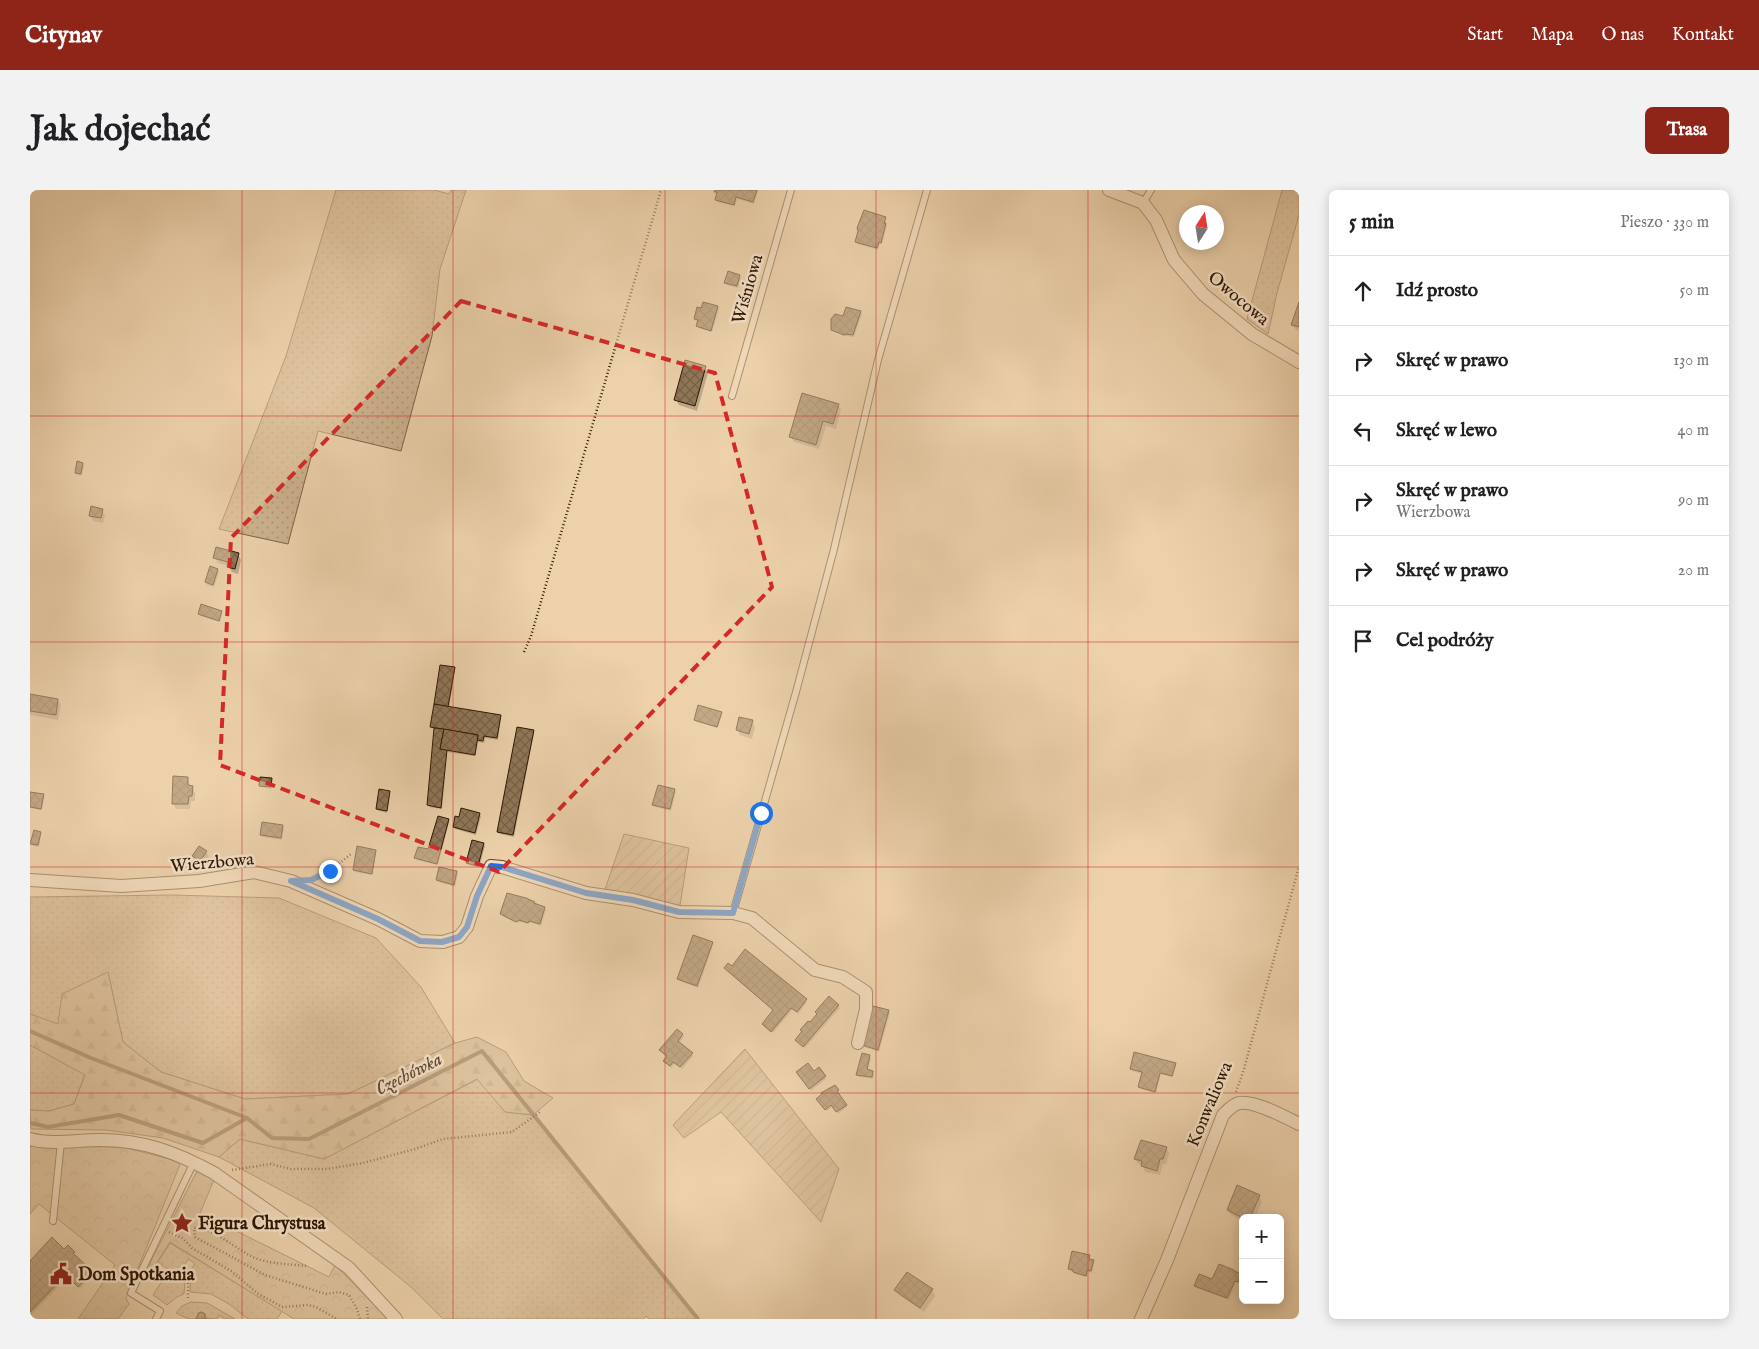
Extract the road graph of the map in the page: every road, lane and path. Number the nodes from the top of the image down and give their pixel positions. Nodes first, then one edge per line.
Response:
1 (661, 190) edge
2 (791, 190) edge
3 (928, 190) edge
4 (1108, 190) edge
5 (1151, 190) edge
6 (1143, 203) junction
7 (1299, 362) edge
8 (732, 396) dead end
9 (524, 652) dead end
10 (351, 854) dead end
11 (1299, 866) edge
12 (30, 880) edge
13 (291, 881) junction
14 (733, 913) junction
15 (858, 1043) dead end
16 (1231, 1107) junction
17 (540, 1112) dead end
18 (1299, 1124) edge
19 (30, 1139) edge
20 (61, 1140) junction
21 (194, 1162) junction
22 (214, 1173) junction
23 (53, 1221) dead end
24 (160, 1231) junction
25 (306, 1266) dead end
26 (188, 1267) dead end
27 (188, 1298) dead end
28 (156, 1319) edge
29 (337, 1319) edge
30 (360, 1319) edge
31 (396, 1319) edge
32 (1141, 1319) edge

1 - 9 path
2 - 8 lane, Wiśniowa
3 - 14 lane
4 - 6 street
5 - 6 lane
6 - 7 street, Owocowa
10 - 13 path
11 - 16 path, Konwaliowa
12 - 13 street, Wierzbowa
13 - 14 street, Wierzbowa
14 - 15 street
16 - 18 street
16 - 32 street, Konwaliowa
17 - 22 path
19 - 20 street
20 - 21 street
20 - 23 lane
21 - 22 street
21 - 24 lane
22 - 31 street
24 - 28 lane
24 - 29 path
25 - 30 path
26 - 27 path

